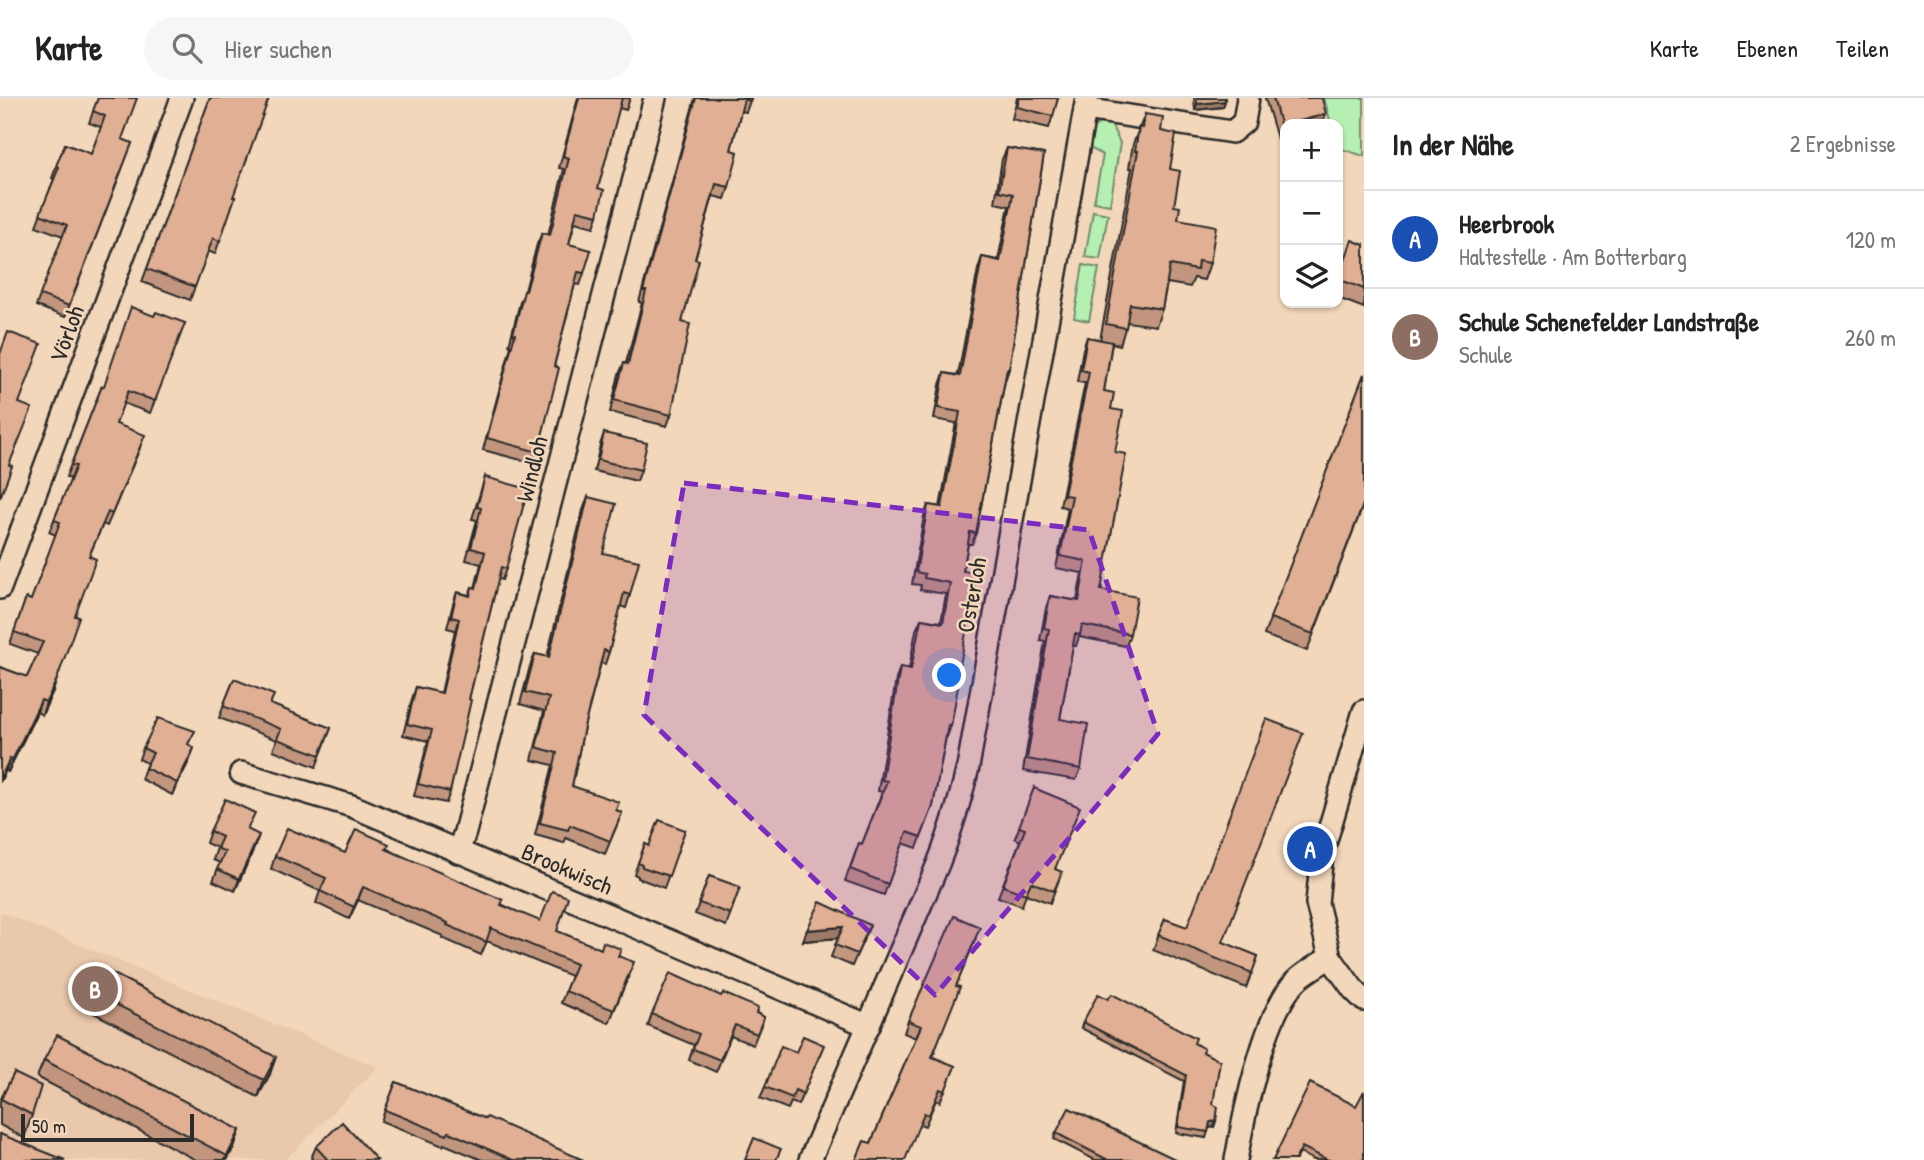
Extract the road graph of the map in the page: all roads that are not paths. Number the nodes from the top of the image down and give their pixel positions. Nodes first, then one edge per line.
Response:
1 (182, 98) edge
2 (655, 98) edge
3 (1248, 98) edge
4 (1086, 104) edge
5 (0, 587) edge
6 (1364, 711) edge
7 (241, 773) dead end
8 (458, 852) junction
9 (1330, 957) junction
10 (1364, 1000) edge
11 (869, 1026) junction
12 (810, 1160) edge
13 (1236, 1160) edge

1 - 5 street, Vörloh
2 - 8 street, Windloh
3 - 4 street
4 - 11 street, Osterloh
6 - 9 street
7 - 8 street, Brookwisch
8 - 11 street, Brookwisch
9 - 10 street
9 - 13 street
11 - 12 street, Osterloh

